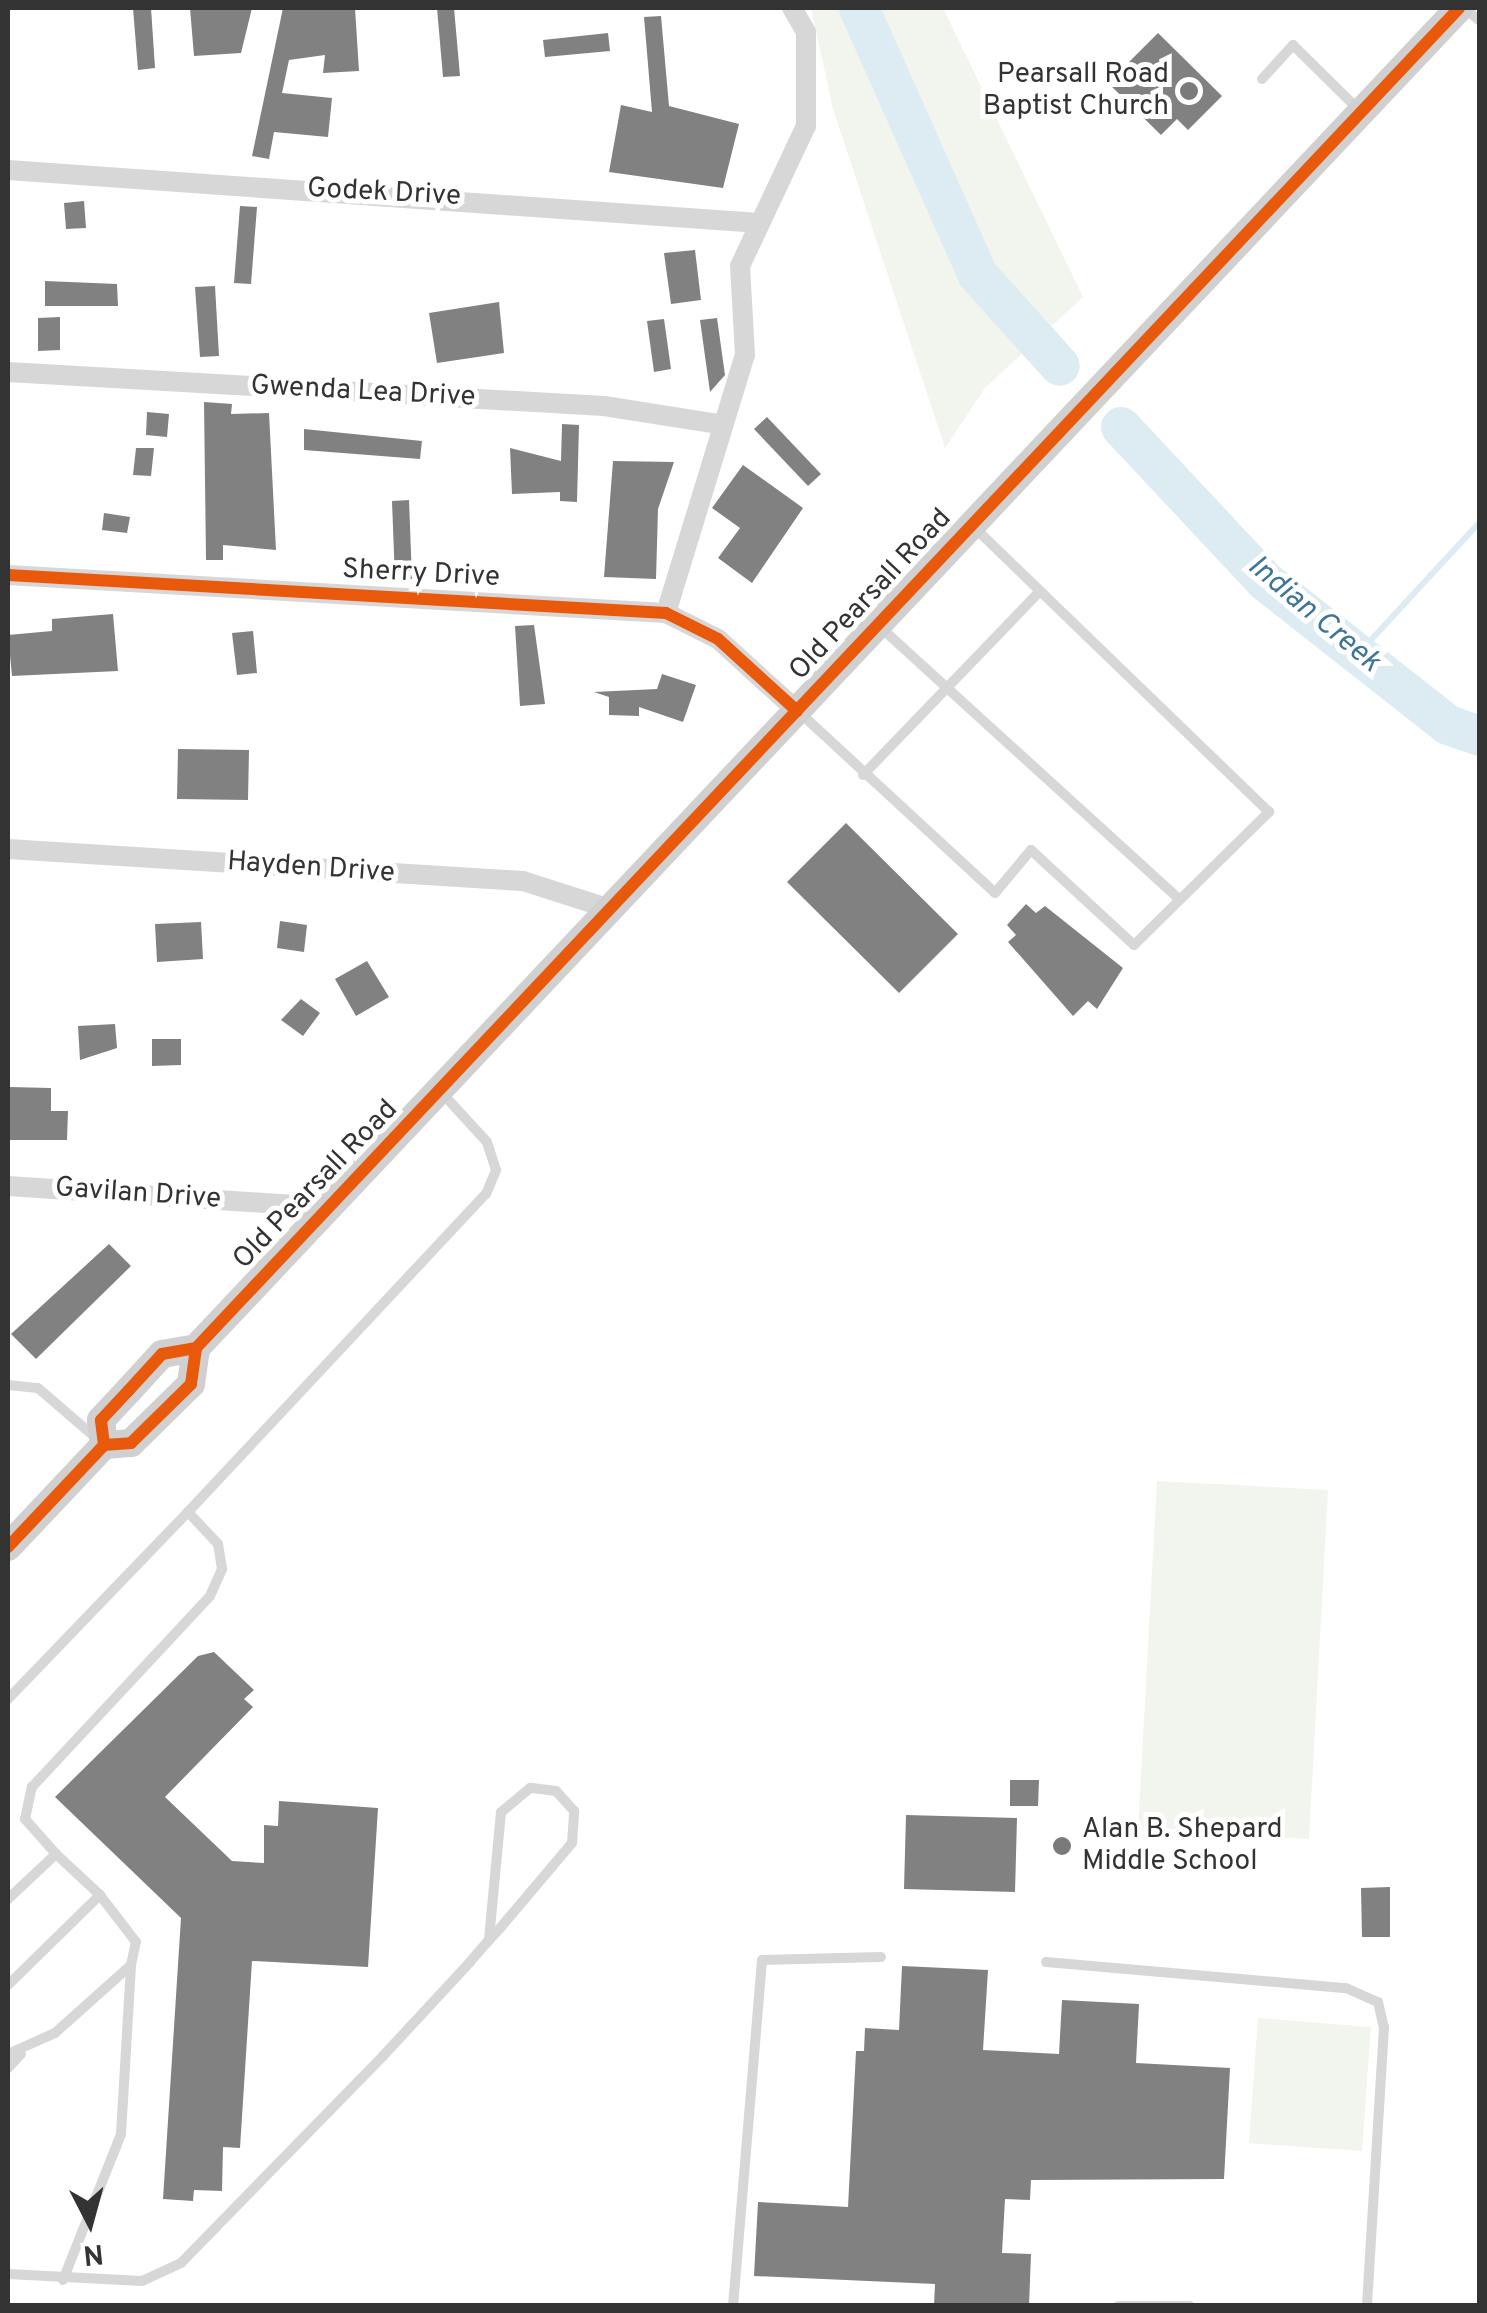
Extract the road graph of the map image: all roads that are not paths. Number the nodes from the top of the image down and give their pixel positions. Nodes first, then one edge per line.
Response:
1 (792, 8) edge
2 (1461, 8) edge
3 (1480, 21) edge
4 (1302, 35) dead end
5 (1293, 45) junction
6 (1262, 79) dead end
7 (1361, 112) junction
8 (8, 170) edge
9 (759, 223) junction
10 (8, 372) edge
11 (718, 424) junction
12 (972, 524) junction
13 (8, 575) edge
14 (1040, 592) junction
15 (666, 613) junction
16 (878, 624) junction
17 (945, 687) junction
18 (797, 710) junction
19 (862, 775) junction
20 (8, 849) edge
21 (1180, 900) junction
22 (610, 909) junction
23 (440, 1092) junction
24 (8, 1186) edge
25 (328, 1207) junction
26 (196, 1348) junction
27 (8, 1385) edge
28 (104, 1445) junction
29 (188, 1512) junction
30 (13, 1534) edge
31 (8, 1699) edge
32 (56, 1854) junction
33 (100, 1895) junction
34 (8, 1900) edge
35 (490, 1940) junction
36 (881, 1958) dead end
37 (1046, 1962) dead end
38 (131, 1965) junction
39 (8, 1985) edge
40 (22, 2053) junction
41 (8, 2054) edge
42 (8, 2068) edge
43 (8, 2274) edge
44 (64, 2280) junction
45 (733, 2306) edge
46 (1118, 2306) edge
47 (1190, 2306) edge
48 (1367, 2306) edge

1 - 9 street
2 - 3 lane
2 - 7 main road, Old Pearsall Road
4 - 5 lane
5 - 6 lane
5 - 7 lane
7 - 12 main road, Old Pearsall Road
8 - 9 street, Godek Drive
9 - 11 street
10 - 11 street, Gwenda Lea Drive
11 - 15 street
12 - 14 lane
12 - 16 main road, Old Pearsall Road
13 - 15 street, Sherry Drive
14 - 17 lane
14 - 21 lane
15 - 18 street, Sherry Drive
16 - 17 lane
16 - 18 main road, Old Pearsall Road
17 - 19 lane
17 - 21 lane
18 - 19 lane
18 - 22 main road, Old Pearsall Road
19 - 21 lane
20 - 22 street, Hayden Drive
22 - 23 main road, Old Pearsall Road
23 - 25 main road, Old Pearsall Road
23 - 29 lane
24 - 25 street, Gavilan Drive
25 - 26 main road, Old Pearsall Road
26 - 28 main road, Old Pearsall Road
26 - 28 main road, Old Pearsall Road
27 - 28 lane
28 - 30 main road, Old Pearsall Road
29 - 31 lane
29 - 32 lane
32 - 33 lane
32 - 34 lane
33 - 38 lane
33 - 39 lane
35 - 35 lane
35 - 44 lane
36 - 45 lane
37 - 48 lane
38 - 40 lane
38 - 44 lane
40 - 41 lane
40 - 42 lane
43 - 44 lane
46 - 47 lane

